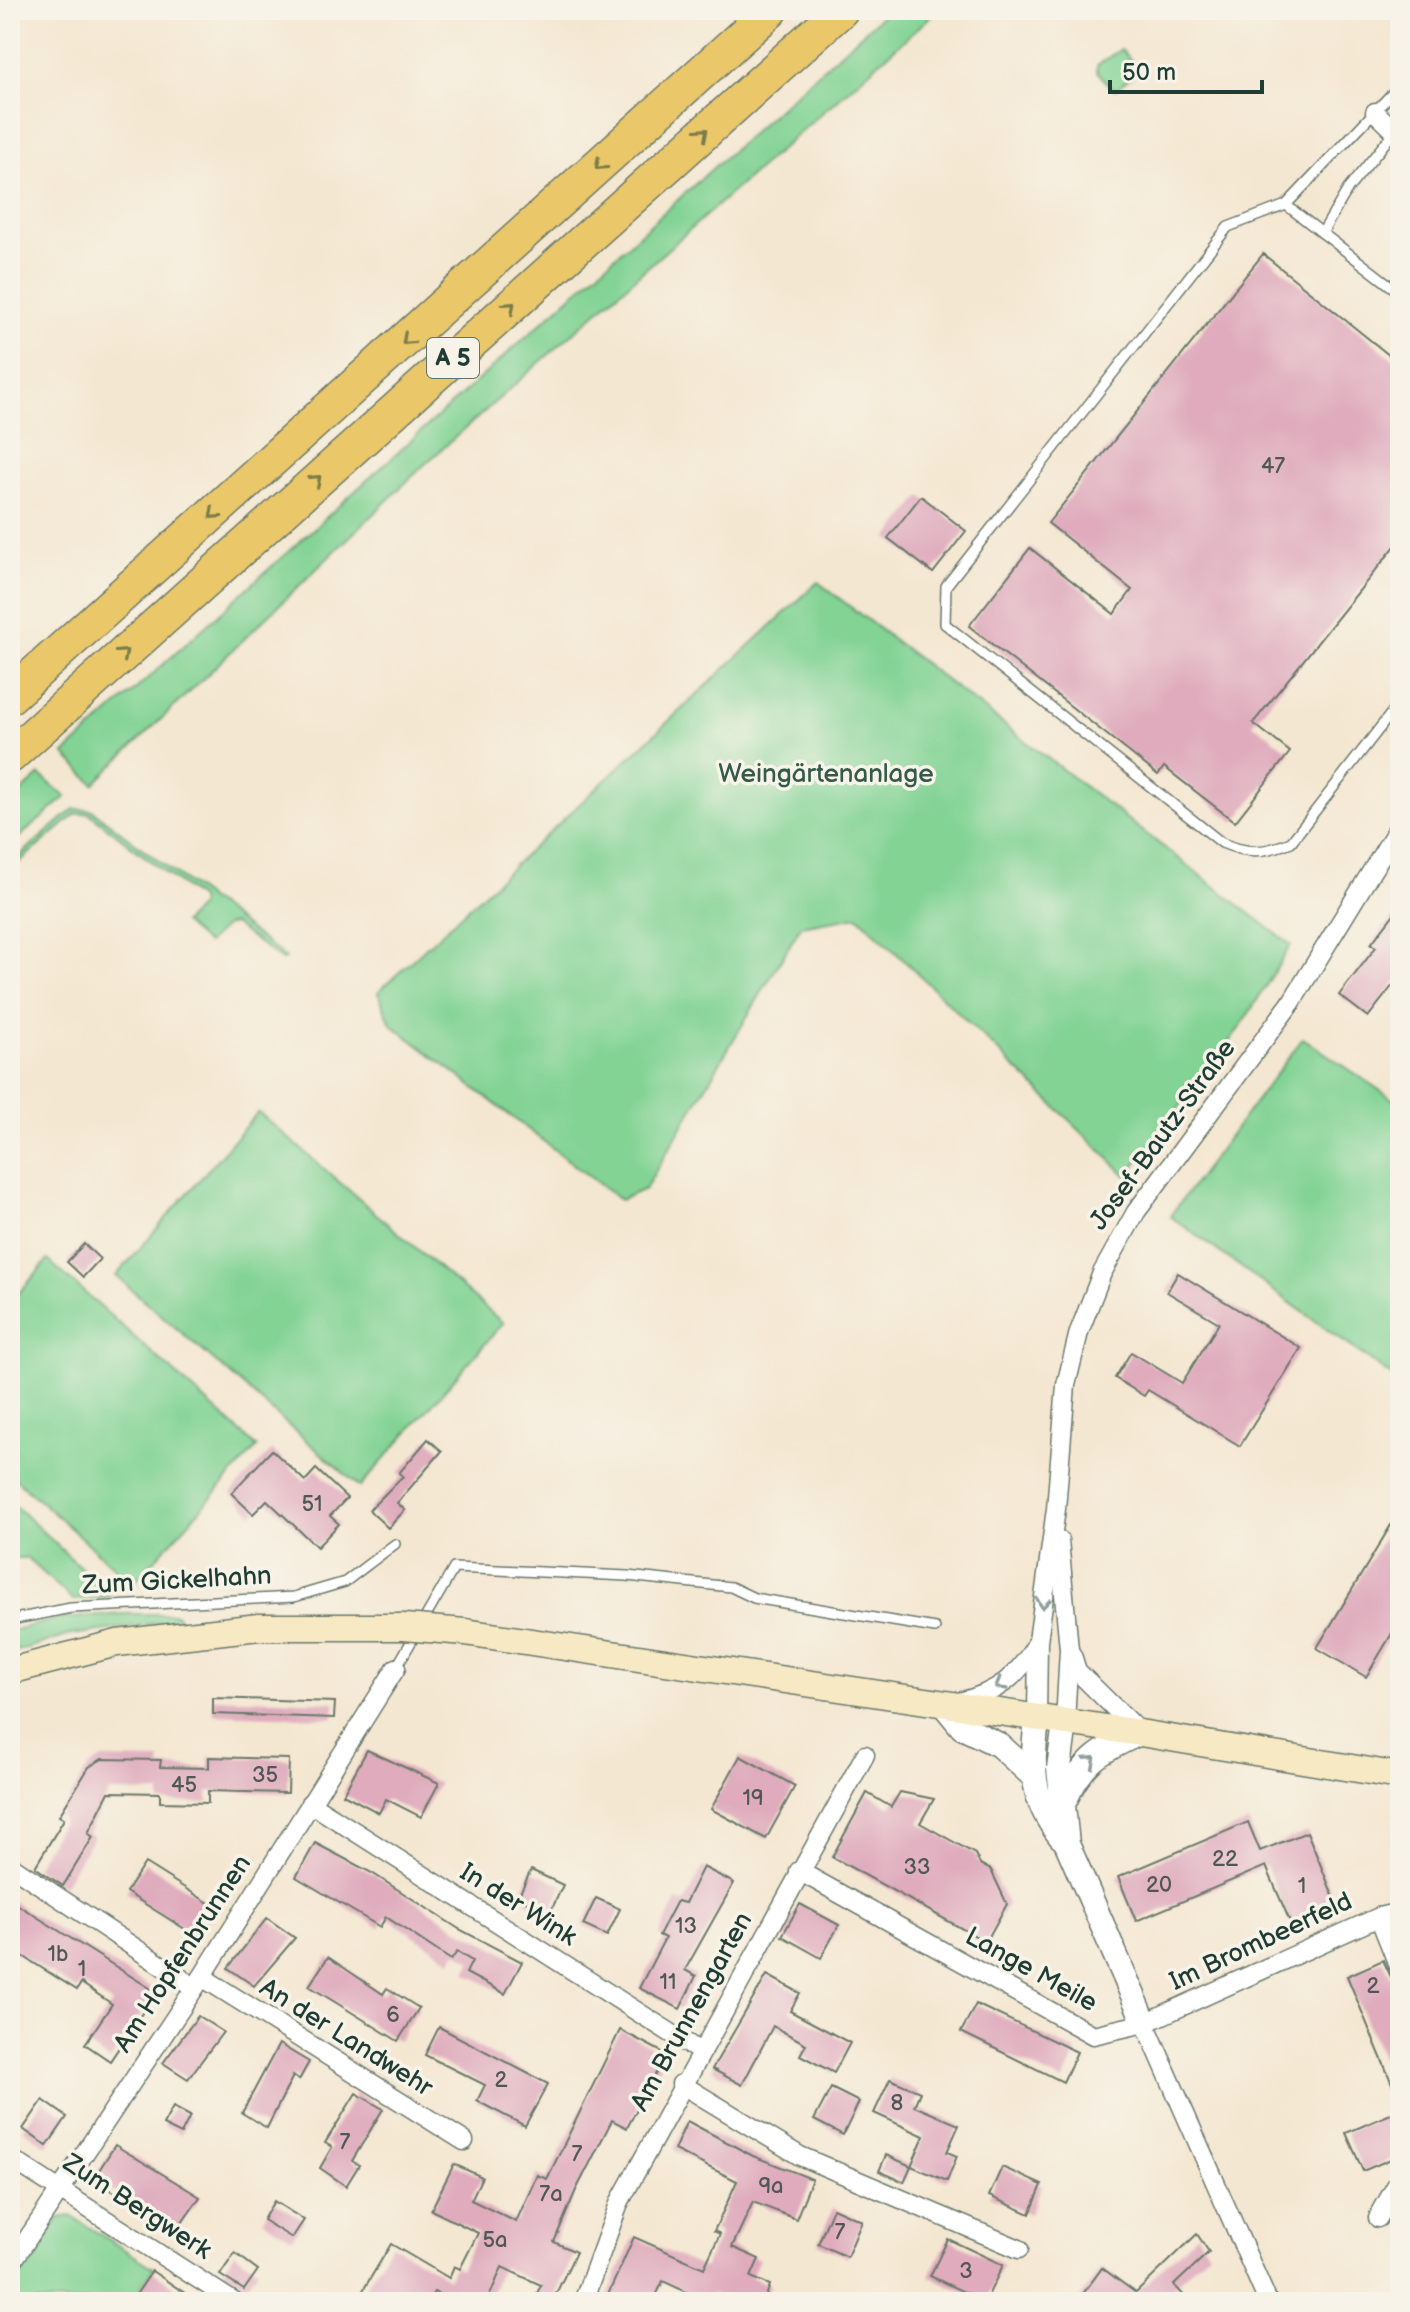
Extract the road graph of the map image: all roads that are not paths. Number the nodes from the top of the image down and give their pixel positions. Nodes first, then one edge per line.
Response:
1 (771, 10) edge
2 (841, 10) edge
3 (1400, 85) edge
4 (1375, 112) junction
5 (1397, 134) edge
6 (1286, 205) junction
7 (1322, 233) junction
8 (1400, 293) edge
9 (10, 696) edge
10 (1400, 702) edge
11 (10, 756) edge
12 (1399, 830) edge
13 (1056, 1509) junction
14 (395, 1544) dead end
15 (10, 1620) edge
16 (935, 1628) dead end
17 (1038, 1641) junction
18 (1069, 1649) junction
19 (396, 1668) joint
20 (10, 1671) edge
21 (944, 1705) junction
22 (1037, 1719) junction
23 (1065, 1723) junction
24 (1140, 1733) junction
25 (865, 1755) dead end
26 (1031, 1774) junction
27 (1400, 1776) edge
28 (310, 1803) junction
29 (1062, 1808) junction
30 (1067, 1844) junction
31 (10, 1865) edge
32 (799, 1871) junction
33 (1400, 1912) edge
34 (1379, 1917) junction
35 (1400, 1970) edge
36 (198, 1982) junction
37 (1145, 2023) junction
38 (699, 2051) junction
39 (681, 2084) junction
40 (464, 2141) dead end
41 (10, 2158) edge
42 (1400, 2179) edge
43 (61, 2188) junction
44 (1378, 2218) dead end
45 (1019, 2249) dead end
46 (10, 2265) edge
47 (234, 2302) edge
48 (583, 2302) edge
49 (1268, 2302) edge

1 -> 9 highway, A 5
11 -> 2 highway, A 5
3 - 4 lane
4 - 5 street
4 - 6 lane
5 - 7 lane
6 - 7 lane
6 - 10 lane
7 - 8 lane
12 - 13 street, Josef-Bautz-Straße
13 -> 17 street, Josef-Bautz-Straße
13 - 18 street, Josef-Bautz-Straße
14 - 15 lane, Zum Gickelhahn
16 - 19 lane
17 -> 21 street, Josef-Bautz-Straße
17 - 22 street, Josef-Bautz-Straße
18 - 23 street, Josef-Bautz-Straße
18 - 24 street, Josef-Bautz-Straße
19 - 28 street, Am Hopfenbrunnen
20 - 21 main road, bridge
21 - 22 main road
21 - 26 street, Josef-Bautz-Straße
22 - 23 main road
22 - 26 street, Josef-Bautz-Straße
23 - 24 main road
23 - 29 street, Josef-Bautz-Straße
24 - 27 main road
29 -> 24 street
25 - 32 street, Am Brunnengarten
26 - 30 street, Josef-Bautz-Straße
28 - 36 street, Am Hopfenbrunnen
28 - 38 street, In der Wink
29 - 30 street, Josef-Bautz-Straße
30 - 37 street, Josef-Bautz-Straße
31 - 36 street, An der Landwehr
32 - 37 street, Lange Meile
32 - 38 street, Am Brunnengarten
33 - 34 street, Im Brombeerfeld
34 - 35 street
34 - 37 street, Im Brombeerfeld
36 - 40 street, An der Landwehr
36 - 43 street, Am Hopfenbrunnen
37 - 49 street
38 - 39 street, Am Brunnengarten
39 - 45 street
39 - 48 street, Am Brunnengarten
41 - 43 street, Zum Bergwerk
42 - 44 street
43 - 46 street, Am Hopfenbrunnen
43 - 47 street, Zum Bergwerk

